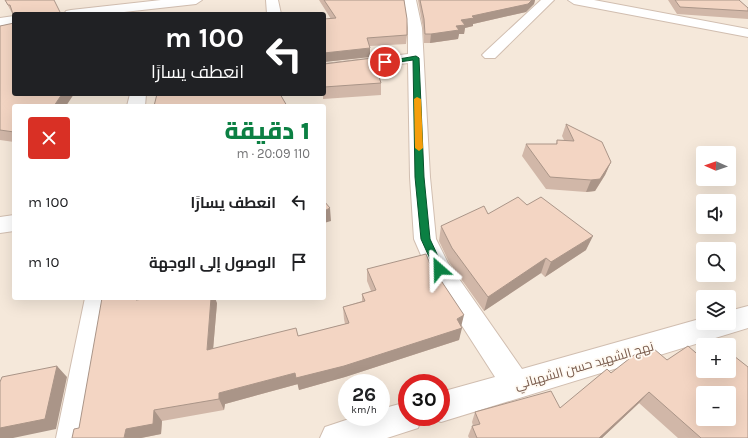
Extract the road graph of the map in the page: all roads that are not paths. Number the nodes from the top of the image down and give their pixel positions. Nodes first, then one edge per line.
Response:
1 (196, 0) edge
2 (272, 0) edge
3 (410, 0) edge
4 (548, 0) edge
5 (574, 0) edge
6 (90, 12) edge
7 (274, 12) edge
8 (12, 20) edge
9 (0, 22) edge
10 (748, 33) edge
11 (490, 55) dead end
12 (416, 58) junction
13 (326, 69) edge
14 (12, 223) edge
15 (0, 225) edge
16 (98, 300) edge
17 (748, 317) edge
18 (736, 321) edge
19 (704, 330) edge
20 (516, 385) junction
21 (450, 404) edge
22 (398, 420) edge
23 (72, 438) edge
24 (336, 438) edge

1 - 6 street
2 - 7 street
3 - 12 street
4 - 11 street
5 - 10 street
8 - 9 street
12 - 13 street
12 - 20 street
14 - 15 street
16 - 23 street
17 - 18 street, نهج الشهيد حسن الشهباني
19 - 20 street, نهج الشهيد حسن الشهباني
20 - 21 street, نهج الشهيد حسن الشهباني
22 - 24 street

